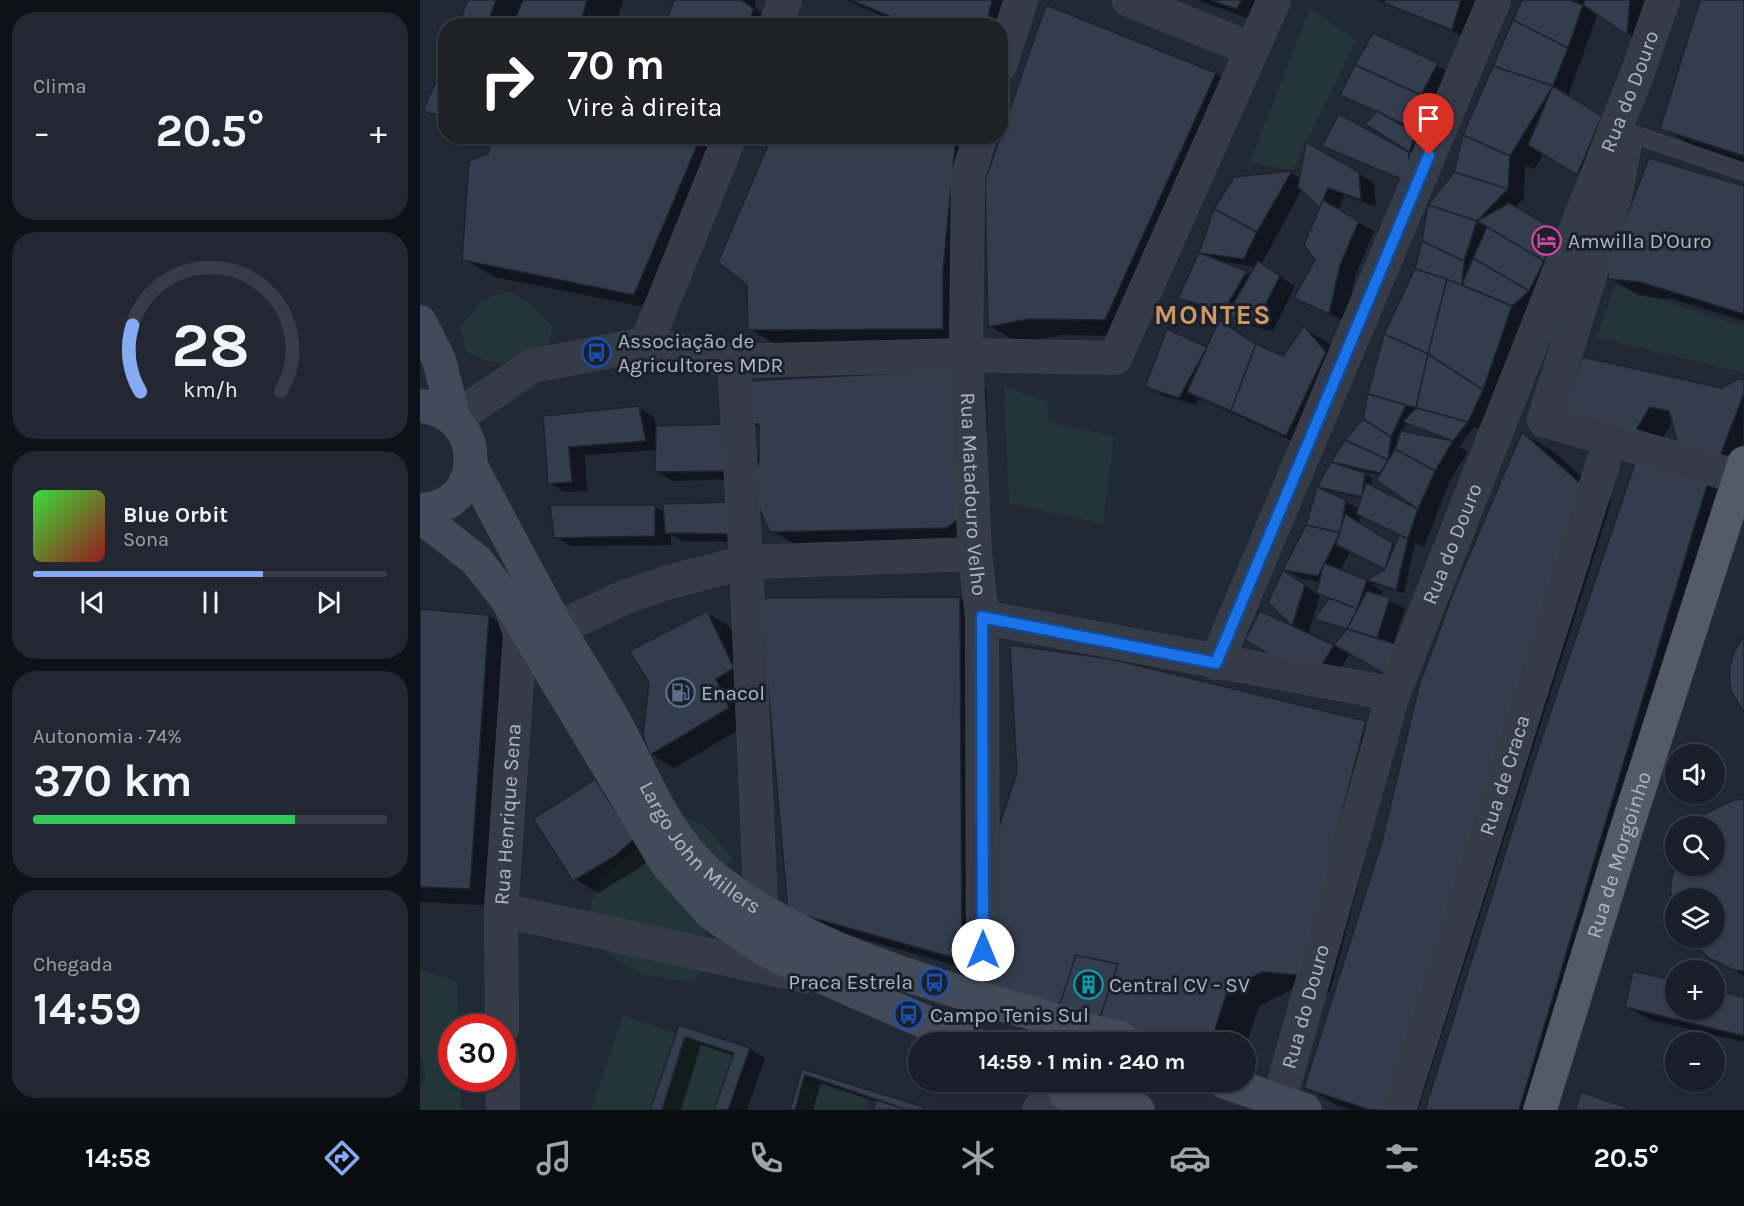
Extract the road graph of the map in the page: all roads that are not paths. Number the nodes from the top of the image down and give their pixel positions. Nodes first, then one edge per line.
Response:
1 (785, 0) edge
2 (1021, 0) edge
3 (1129, 0) edge
4 (1274, 0) edge
5 (1494, 0) edge
6 (1664, 0) edge
7 (778, 18) edge
8 (1008, 40) edge
9 (1251, 50) junction
10 (1639, 69) junction
11 (1627, 132) junction
12 (727, 144) edge
13 (978, 144) edge
14 (1744, 172) edge
15 (420, 322) edge
16 (646, 344) junction
17 (966, 355) junction
18 (734, 361) junction
19 (420, 406) edge
20 (454, 419) junction
21 (1610, 441) junction
22 (471, 466) junction
23 (1742, 470) edge
24 (420, 510) edge
25 (420, 516) edge
26 (975, 554) junction
27 (746, 562) junction
28 (509, 602) junction
29 (982, 617) junction
30 (559, 628) junction
31 (1216, 663) junction
32 (1393, 694) junction
33 (501, 910) junction
34 (761, 910) junction
35 (831, 981) junction
36 (983, 997) junction
37 (502, 1014) edge
38 (947, 1032) edge
39 (1081, 1032) edge
40 (503, 1092) edge
41 (1052, 1092) edge
42 (1065, 1092) edge
43 (1254, 1092) edge
44 (1122, 1101) edge
45 (1292, 1105) edge
46 (503, 1110) edge
47 (1039, 1110) edge
48 (1398, 1110) edge
49 (1539, 1110) edge

1 - 7 street
2 - 8 street
3 - 9 street
4 - 9 street
5 - 31 street
6 - 10 street, Rua do Douro
9 - 17 street
10 - 11 street
10 - 32 street, Rua do Douro
11 - 14 lane
11 - 21 street
12 - 16 street
13 - 17 street, Rua Matadouro Velho
15 - 20 main road, Largo John Millers
16 - 18 street
16 - 20 street
17 - 18 street
17 - 26 street, Rua Matadouro Velho
18 - 27 street
19 - 20 main road
20 - 22 main road, Largo John Millers
21 - 23 street
21 - 48 street, Rua de Craca
22 - 24 main road
22 - 30 main road, Largo John Millers
23 - 49 main road, Rua de Morgoinho
25 - 28 main road, Largo John Millers
26 - 27 street
26 - 29 street, Rua Matadouro Velho
27 - 30 street
27 - 34 street
28 - 33 street, Rua Henrique Sena
28 - 35 main road, Largo John Millers
29 - 31 street
29 - 36 street, Rua Matadouro Velho
30 - 34 main road, Largo John Millers
31 - 32 street
32 - 45 street, Rua do Douro
33 - 35 street
33 - 37 street, Rua Henrique Sena
34 - 36 main road, Largo John Millers
35 - 38 main road, Largo John Millers
36 - 39 main road, Largo John Millers
40 - 46 street
41 - 47 street
42 - 44 main road
43 - 45 main road

